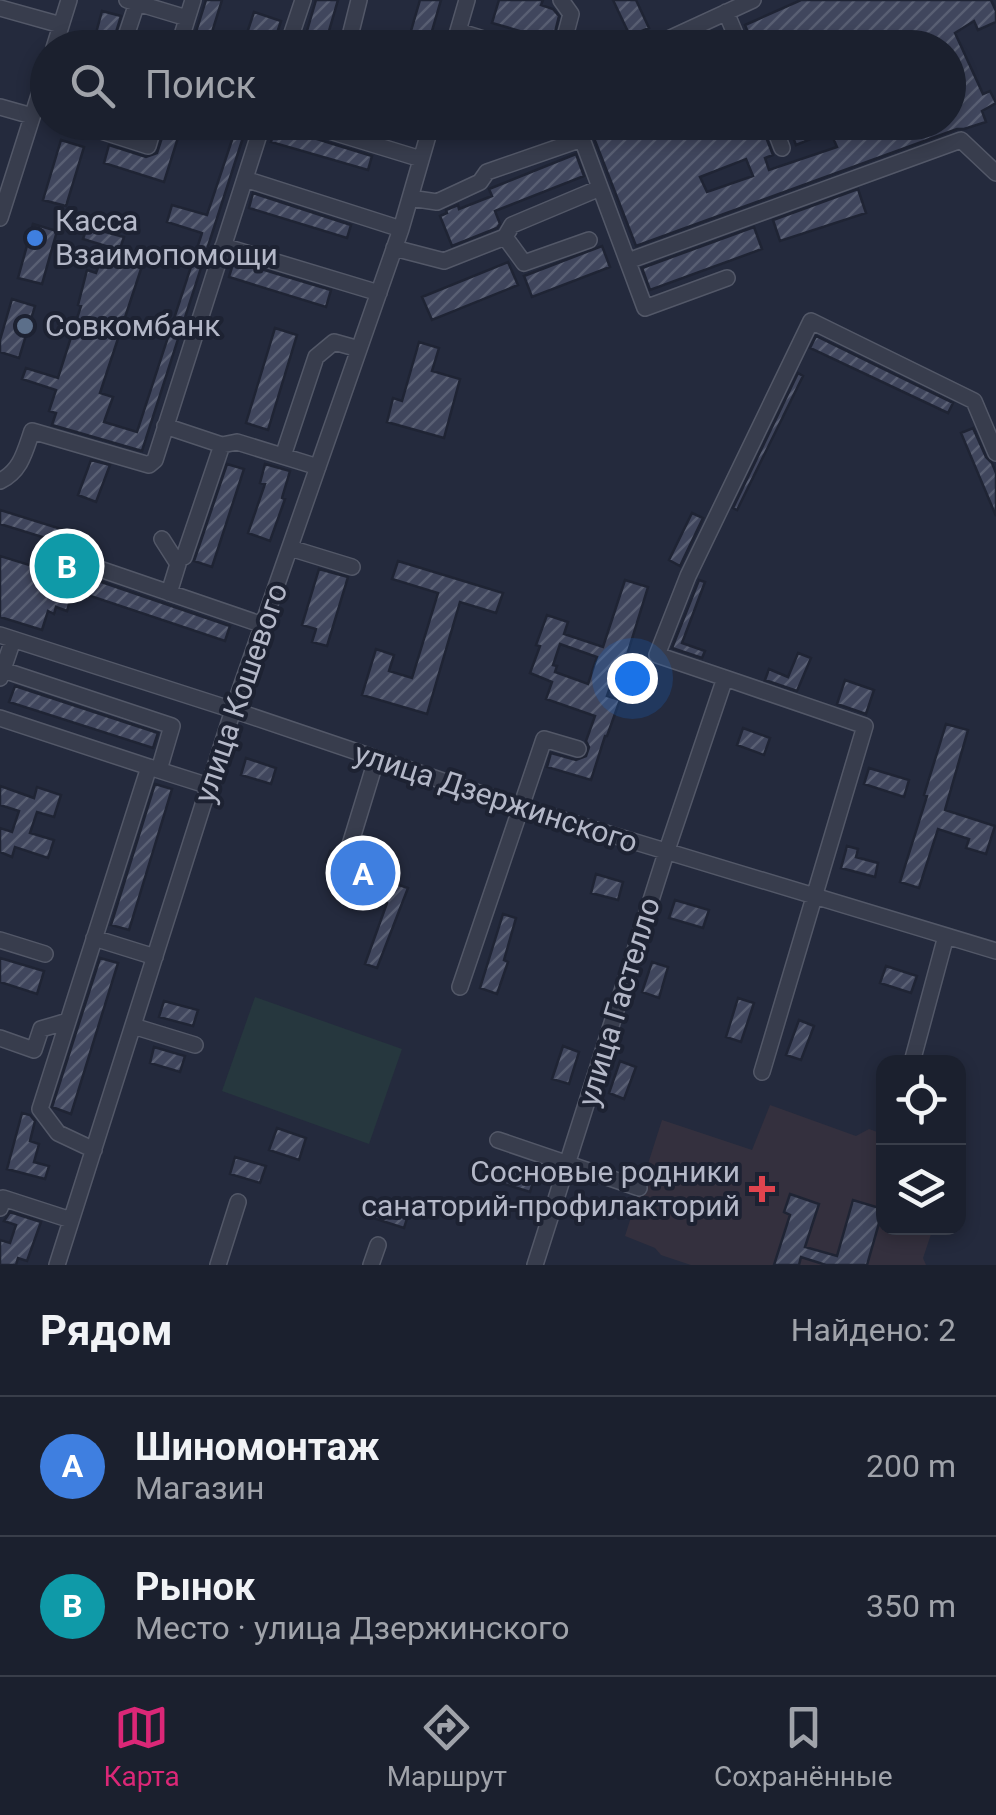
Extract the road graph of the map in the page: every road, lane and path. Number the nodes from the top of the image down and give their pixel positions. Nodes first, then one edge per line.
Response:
1 (69, 0) edge
2 (193, 0) edge
3 (302, 0) edge
4 (359, 0) edge
5 (467, 0) edge
6 (562, 0) edge
7 (753, 0) edge
8 (134, 1) edge
9 (0, 8) edge
10 (726, 12) junction
11 (187, 18) junction
12 (60, 26) junction
13 (59, 30) edge
14 (127, 30) edge
15 (183, 30) edge
16 (293, 30) edge
17 (351, 30) edge
18 (459, 30) edge
19 (567, 30) edge
20 (688, 30) edge
21 (734, 30) edge
22 (0, 107) edge
23 (30, 113) edge
24 (30, 136) edge
25 (257, 140) edge
26 (365, 140) edge
27 (427, 140) edge
28 (562, 140) edge
29 (586, 140) edge
30 (779, 140) edge
31 (782, 148) dead end
32 (421, 159) junction
33 (996, 173) edge
34 (245, 178) junction
35 (600, 188) junction
36 (410, 198) junction
37 (0, 218) edge
38 (401, 229) junction
39 (505, 238) junction
40 (590, 240) dead end
41 (224, 246) junction
42 (394, 248) junction
43 (628, 261) junction
44 (727, 278) dead end
45 (379, 292) junction
46 (359, 350) junction
47 (166, 426) junction
48 (222, 446) junction
49 (996, 452) edge
50 (283, 456) junction
51 (318, 468) junction
52 (0, 481) edge
53 (162, 539) dead end
54 (290, 548) junction
55 (184, 556) dead end
56 (91, 566) dead end
57 (352, 567) dead end
58 (168, 593) junction
59 (263, 625) junction
60 (7, 637) edge
61 (1, 674) edge
62 (724, 678) junction
63 (234, 710) junction
64 (0, 718) edge
65 (578, 749) dead end
66 (376, 760) junction
67 (154, 768) junction
68 (209, 786) junction
69 (520, 807) junction
70 (350, 845) dead end
71 (666, 853) junction
72 (813, 896) junction
73 (946, 936) junction
74 (94, 938) junction
75 (0, 940) edge
76 (996, 951) edge
77 (46, 954) dead end
78 (155, 957) junction
79 (460, 986) dead end
80 (68, 1020) junction
81 (133, 1026) junction
82 (0, 1038) edge
83 (195, 1045) dead end
84 (914, 1055) edge
85 (762, 1072) dead end
86 (498, 1140) dead end
87 (94, 1150) junction
88 (568, 1164) junction
89 (639, 1188) dead end
90 (1, 1201) edge
91 (238, 1202) dead end
92 (72, 1220) junction
93 (378, 1244) dead end
94 (57, 1265) edge
95 (218, 1265) edge
96 (371, 1265) edge
97 (536, 1265) edge

1 - 12 street
2 - 11 street
3 - 16 street
4 - 17 street
5 - 18 street
6 - 19 street
7 - 10 street
8 - 11 street
8 - 14 street
9 - 12 street
10 - 20 street
10 - 21 street
11 - 15 street
12 - 13 street
22 - 23 street
24 - 37 street
25 - 34 street
26 - 32 street
27 - 32 street, улица Кошевого
28 - 36 street
29 - 35 street
30 - 31 street
32 - 36 street, улица Кошевого
33 - 43 street
34 - 38 street
34 - 41 street
35 - 39 street
35 - 43 street
36 - 38 street, улица Кошевого
38 - 42 street, улица Кошевого
39 - 40 street
39 - 42 street
41 - 45 street
41 - 47 street
42 - 45 street, улица Кошевого
43 - 44 street
45 - 46 street, улица Кошевого
46 - 50 street
46 - 51 street, улица Кошевого
47 - 48 street
47 - 52 street
48 - 50 street
48 - 55 street
49 - 62 street
50 - 51 street
51 - 54 street, улица Кошевого
53 - 58 street
54 - 57 street
54 - 59 street, улица Кошевого
56 - 58 street
58 - 59 street
59 - 63 street, улица Кошевого
60 - 61 street
60 - 63 street, улица Дзержинского
61 - 67 street
62 - 71 street, улица Гастелло
62 - 72 street
63 - 66 street, улица Дзержинского
63 - 68 street, улица Кошевого
64 - 67 street
65 - 69 street
66 - 69 street, улица Дзержинского
66 - 70 street
67 - 68 street
67 - 74 street
68 - 78 street, улица Кошевого
69 - 71 street, улица Дзержинского
69 - 79 street
71 - 72 street, улица Дзержинского
71 - 88 street, улица Гастелло
72 - 73 street, улица Дзержинского
72 - 85 street
73 - 76 street, улица Дзержинского
73 - 84 street
74 - 78 street
74 - 80 street
75 - 77 street
78 - 81 street, улица Кошевого
80 - 82 street
80 - 87 street
81 - 83 street
81 - 87 street, улица Кошевого
86 - 88 street
87 - 92 street, улица Кошевого
88 - 89 street
88 - 97 street, улица Гастелло
90 - 92 street
91 - 95 street
92 - 94 street, улица Кошевого
93 - 96 street

